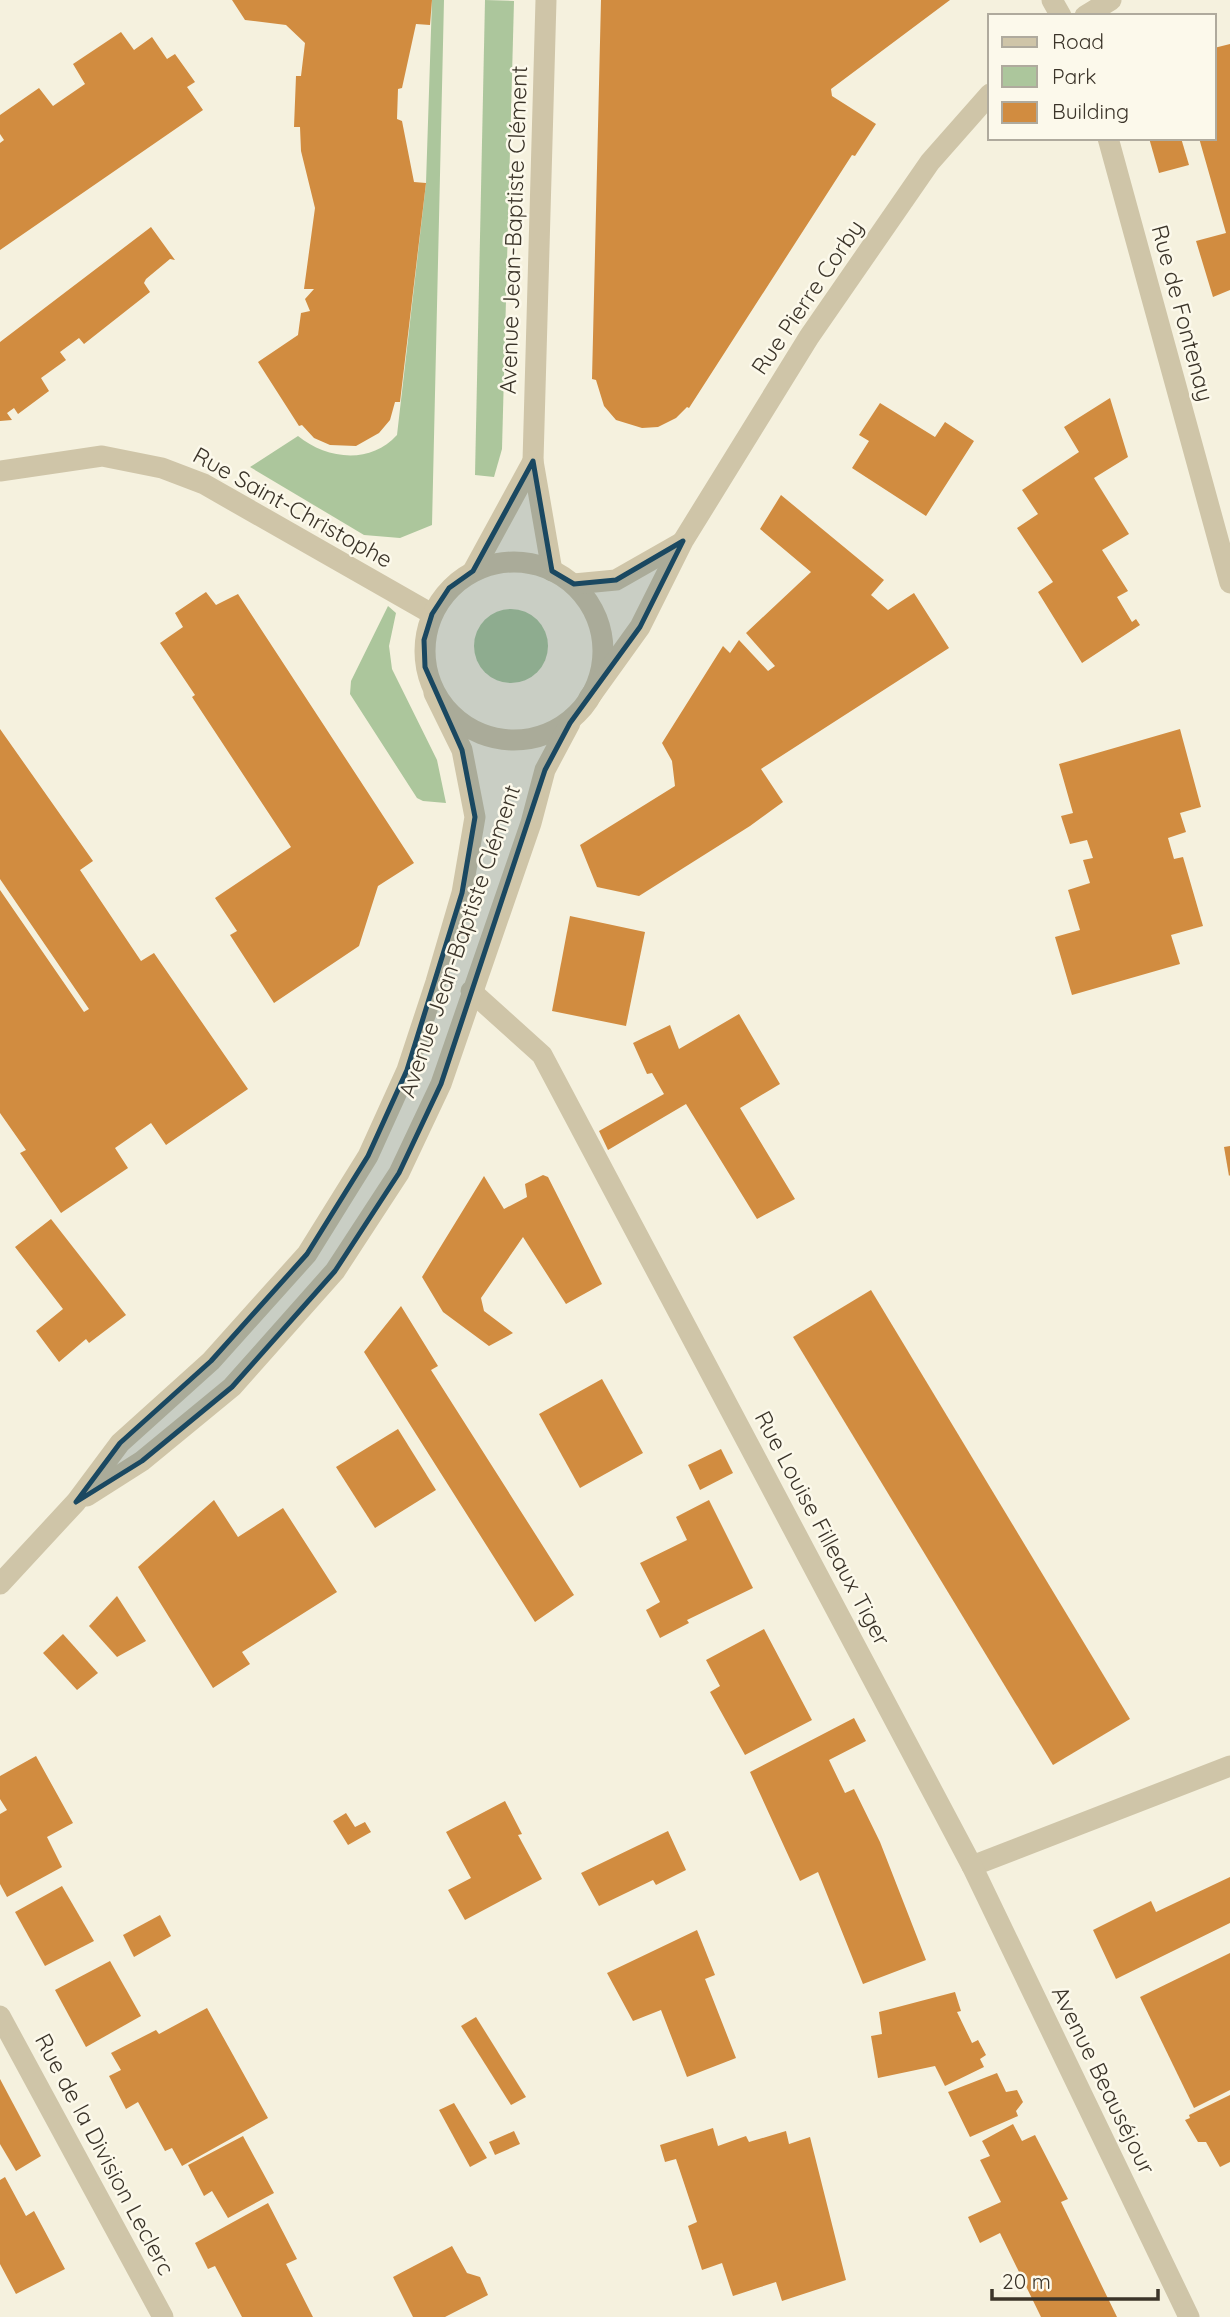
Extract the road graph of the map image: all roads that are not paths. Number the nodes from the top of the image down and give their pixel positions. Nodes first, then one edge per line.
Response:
1 (546, 0) edge
2 (1111, 0) edge
3 (1088, 14) edge
4 (988, 96) edge
5 (1109, 140) edge
6 (533, 461) junction
7 (0, 471) edge
8 (683, 541) junction
9 (473, 570) junction
10 (552, 571) junction
11 (1230, 583) edge
12 (574, 584) junction
13 (432, 614) junction
14 (434, 693) junction
15 (589, 698) junction
16 (570, 723) junction
17 (471, 991) junction
18 (76, 1502) junction
19 (0, 1584) edge
20 (1230, 1766) edge
21 (972, 1866) junction
22 (0, 2016) edge
23 (163, 2317) edge
24 (1189, 2317) edge

1 - 6 street, Avenue Jean-Baptiste Clément
2 - 3 street
4 - 8 street, Rue Pierre Corby
5 - 11 street, Rue de Fontenay
6 - 9 street, Avenue Jean-Baptiste Clément
6 - 10 street, Avenue Jean-Baptiste Clément
7 - 13 street, Rue Saint-Christophe
8 - 12 street, Rue Pierre Corby
8 - 15 street, Rue Pierre Corby
9 - 10 street
9 - 13 street
10 - 12 street
12 - 15 street
13 - 14 street
14 - 16 street
14 - 18 street, Avenue Jean-Baptiste Clément
15 - 16 street
16 - 17 street, Avenue Jean-Baptiste Clément
17 - 18 street, Avenue Jean-Baptiste Clément
17 - 21 street, Rue Louise Filleaux Tiger
18 - 19 street, Avenue Jean-Baptiste Clément
20 - 21 street
21 - 24 street, Avenue Beauséjour
22 - 23 street, Rue de la Division Leclerc

